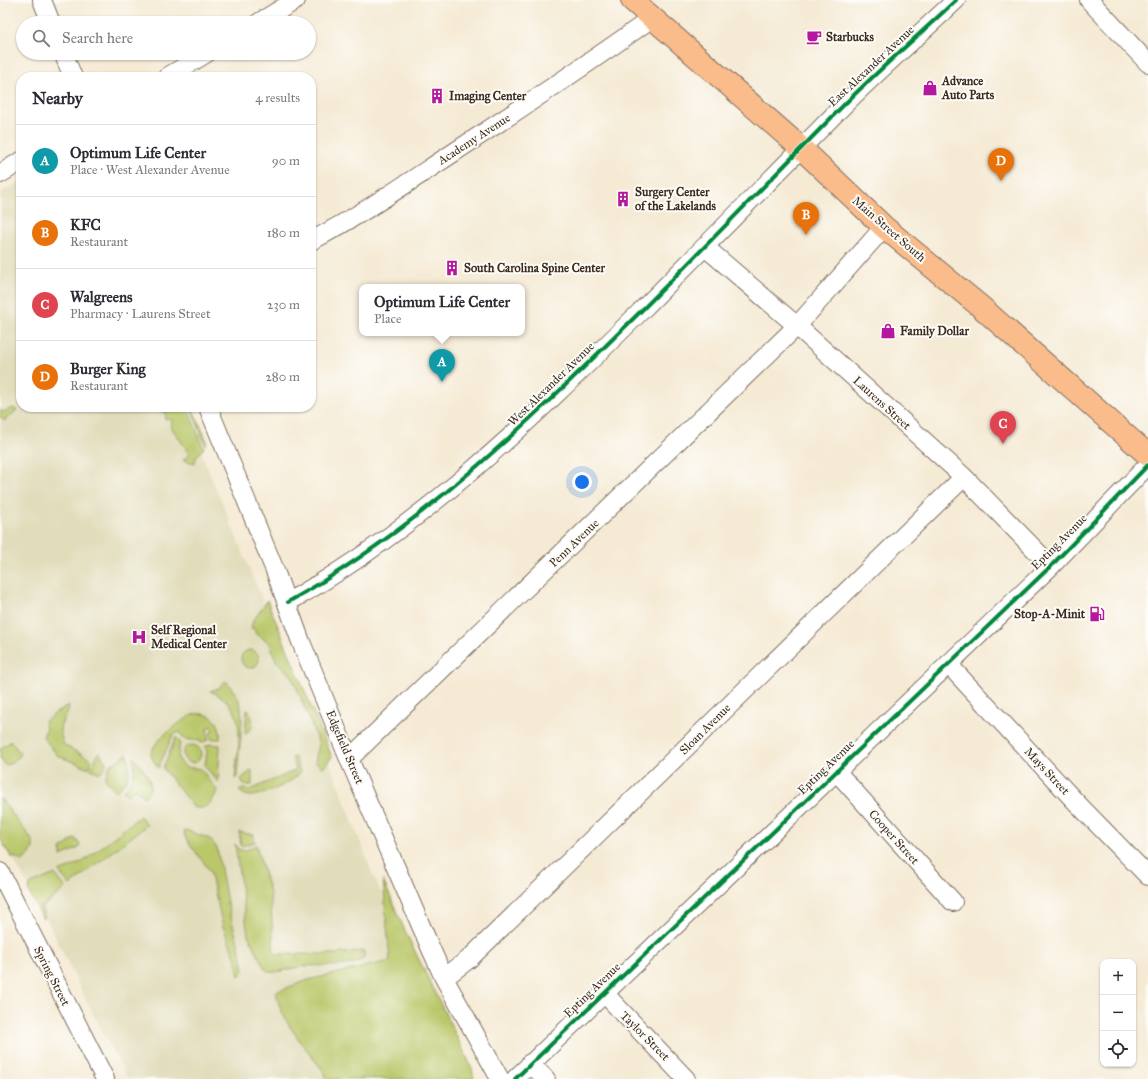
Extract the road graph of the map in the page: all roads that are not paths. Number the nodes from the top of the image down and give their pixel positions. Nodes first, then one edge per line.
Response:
1 (42, 0) edge
2 (296, 0) edge
3 (632, 0) edge
4 (956, 0) edge
5 (1089, 0) edge
6 (48, 16) edge
7 (270, 16) edge
8 (652, 18) junction
9 (66, 60) edge
10 (195, 60) edge
11 (1148, 63) edge
12 (71, 72) edge
13 (175, 72) edge
14 (802, 149) junction
15 (16, 165) edge
16 (0, 174) edge
17 (884, 227) junction
18 (316, 238) edge
19 (705, 247) junction
20 (797, 326) junction
21 (210, 412) edge
22 (1148, 454) edge
23 (1148, 465) edge
24 (964, 477) junction
25 (1051, 566) junction
26 (288, 602) junction
27 (948, 664) junction
28 (349, 759) junction
29 (836, 771) junction
30 (0, 872) edge
31 (1148, 876) edge
32 (953, 902) dead end
33 (444, 978) junction
34 (604, 993) junction
35 (530, 1063) junction
36 (105, 1079) edge
37 (500, 1079) edge
38 (515, 1079) edge
39 (546, 1079) edge
40 (686, 1079) edge

1 - 6 street
2 - 7 street
3 - 8 main road, Main Street South
4 - 14 street, East Alexander Avenue
5 - 11 street
8 - 14 main road, Main Street South
8 - 18 street, Academy Avenue
9 - 12 street
10 - 13 street
14 - 17 main road, Main Street South
14 - 19 street, West Alexander Avenue
15 - 16 street
17 - 20 street, Penn Avenue
17 - 22 main road, Main Street South
19 - 20 street, Laurens Street
19 - 26 street, West Alexander Avenue
20 - 24 street, Laurens Street
20 - 28 street, Penn Avenue
21 - 26 street, Edgefield Street
23 - 25 street, Epting Avenue
24 - 25 street, Laurens Street
24 - 33 street, Sloan Avenue
25 - 27 street, Epting Avenue
26 - 28 street, Edgefield Street
27 - 29 street, Epting Avenue
27 - 31 street, Mays Street
28 - 33 street, Edgefield Street
29 - 32 street, Cooper Street
29 - 34 street, Epting Avenue
30 - 36 street, Spring Street
33 - 37 street, Edgefield Street
34 - 35 street, Epting Avenue
34 - 40 street, Taylor Street
35 - 38 street, Epting Avenue
35 - 39 street

